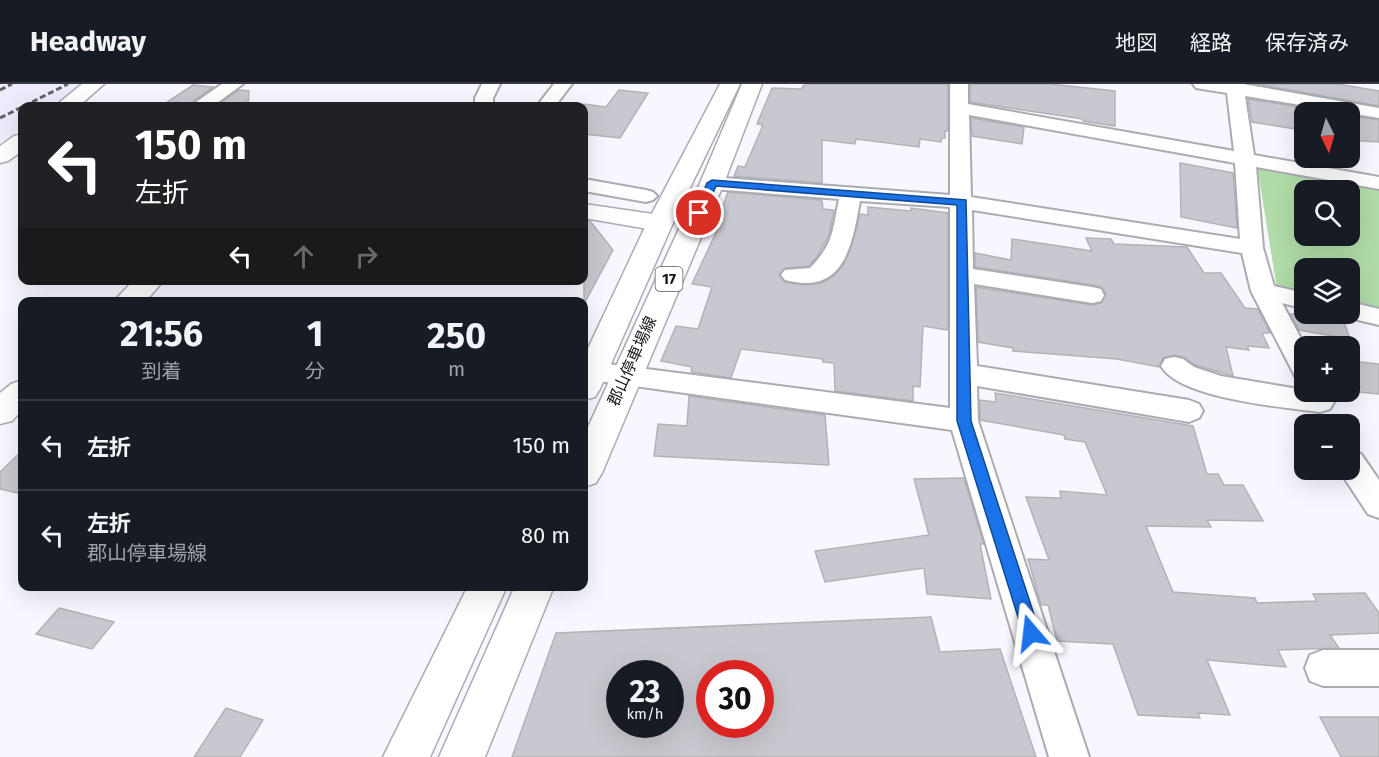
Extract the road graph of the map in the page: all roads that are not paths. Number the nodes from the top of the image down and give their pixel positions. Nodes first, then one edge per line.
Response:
1 (94, 84) edge
2 (234, 84) edge
3 (492, 84) edge
4 (563, 84) edge
5 (730, 84) edge
6 (753, 84) edge
7 (959, 84) edge
8 (1202, 84) edge
9 (1235, 87) edge
10 (72, 102) edge
11 (208, 102) edge
12 (484, 102) edge
13 (549, 102) edge
14 (960, 108) junction
15 (1379, 113) edge
16 (18, 144) edge
17 (0, 156) edge
18 (1245, 159) junction
19 (712, 183) junction
20 (1379, 183) edge
21 (588, 186) edge
22 (851, 194) junction
23 (646, 196) dead end
24 (962, 202) junction
25 (588, 212) edge
26 (660, 223) junction
27 (1252, 248) junction
28 (793, 274) dead end
29 (963, 275) junction
30 (146, 285) edge
31 (1263, 291) junction
32 (1092, 295) dead end
33 (132, 297) edge
34 (1294, 298) edge
35 (1360, 312) edge
36 (1379, 317) edge
37 (1294, 349) edge
38 (1174, 366) dead end
39 (963, 374) junction
40 (624, 377) junction
41 (588, 381) edge
42 (18, 396) edge
43 (1321, 406) edge
44 (1189, 411) dead end
45 (0, 412) edge
46 (964, 421) junction
47 (588, 463) edge
48 (1360, 477) edge
49 (1379, 505) edge
50 (486, 591) edge
51 (533, 591) edge
52 (1323, 668) dead end
53 (1379, 668) edge
54 (406, 757) edge
55 (462, 757) edge
56 (1069, 757) edge

1 - 10 main road
2 - 11 street
3 - 12 street
4 - 13 street
5 - 26 main road, 郡山停車場線 / 17
6 - 19 main road, 郡山停車場線 / 17
7 - 14 street
8 - 9 street
9 - 15 street
9 - 18 street
14 - 18 street
14 - 24 street
16 - 17 main road
18 - 20 street
18 - 27 street
19 - 22 street
19 - 40 main road, 郡山停車場線 / 17
21 - 23 street
22 - 24 street
22 - 28 street
24 - 27 street
24 - 29 street
25 - 26 main road
26 - 41 main road, 郡山停車場線 / 17
27 - 31 street
29 - 32 street
29 - 39 street
30 - 33 main road
31 - 34 street
31 - 37 street
35 - 36 street
38 - 43 street
39 - 44 street
39 - 46 street
40 - 41 street
40 - 46 street
40 - 47 main road, 郡山停車場線 / 17
42 - 45 main road
46 - 56 street
48 - 49 street
50 - 54 main road
51 - 55 main road
52 - 53 street

